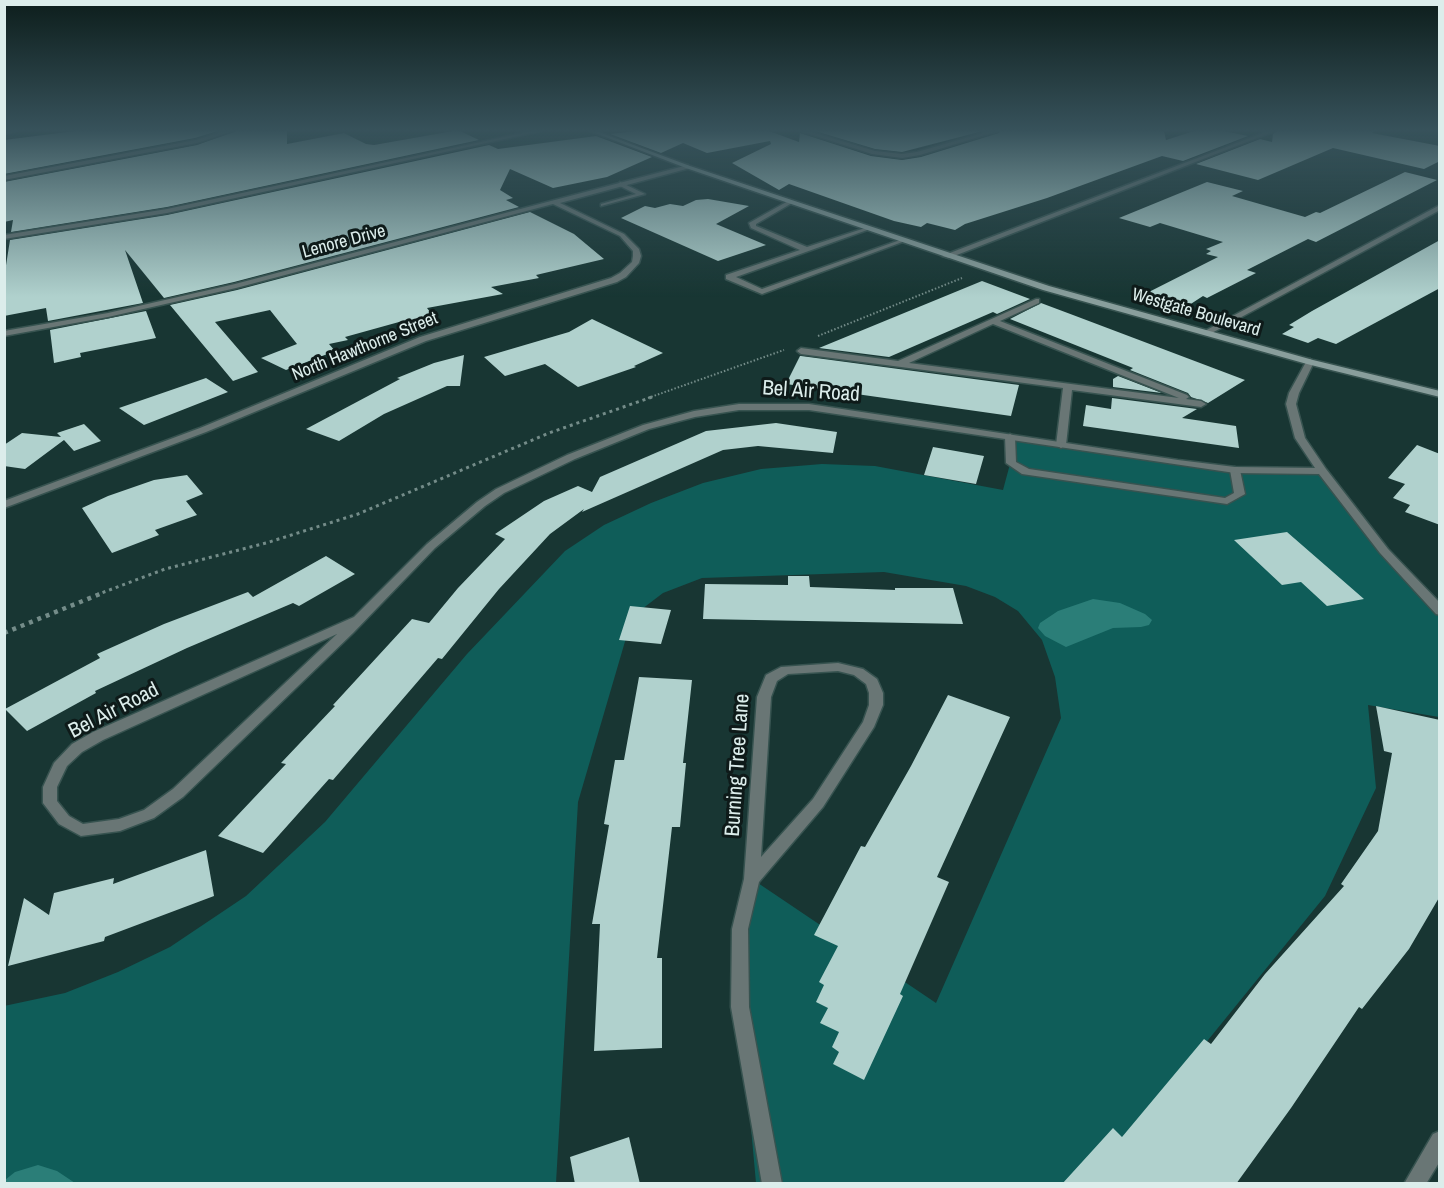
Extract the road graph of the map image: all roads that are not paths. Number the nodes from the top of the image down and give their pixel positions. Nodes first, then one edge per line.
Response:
1 (281, 186) edge
2 (611, 186) edge
3 (625, 186) edge
4 (745, 186) edge
5 (1127, 186) edge
6 (554, 202) junction
7 (790, 202) junction
8 (603, 205) dead end
9 (1440, 207) edge
10 (867, 229) junction
11 (4, 237) edge
12 (902, 241) junction
13 (807, 250) junction
14 (946, 256) junction
15 (1036, 301) dead end
16 (993, 321) junction
17 (1205, 333) junction
18 (4, 334) edge
19 (801, 351) dead end
20 (1310, 362) junction
21 (899, 364) junction
22 (1068, 386) junction
23 (1440, 394) edge
24 (1010, 437) junction
25 (1061, 445) junction
26 (1236, 470) junction
27 (1322, 471) junction
28 (4, 505) edge
29 (1438, 608) edge
30 (358, 620) junction
31 (752, 879) junction
32 (1440, 1140) edge
33 (771, 1184) edge
34 (1414, 1184) edge

1 - 11 street
2 - 6 street, Lenore Drive
3 - 8 street
4 - 7 street, Westgate Boulevard
5 - 14 street
6 - 18 street, Lenore Drive
6 - 28 street, North Hawthorne Street
7 - 10 street, Westgate Boulevard
7 - 13 street
9 - 17 street
10 - 12 street, Westgate Boulevard
10 - 13 street
12 - 13 street
12 - 14 street, Westgate Boulevard
14 - 17 street, Westgate Boulevard
15 - 16 street
16 - 21 street
16 - 22 street
17 - 20 street, Westgate Boulevard
19 - 21 street
20 - 23 street, Westgate Boulevard
20 - 27 street
21 - 22 street
22 - 25 street
24 - 25 street, Bel Air Road
24 - 26 street
24 - 30 street, Bel Air Road
25 - 26 street, Bel Air Road
26 - 27 street, Bel Air Road
27 - 29 street
30 - 30 street, Bel Air Road
31 - 31 street, Burning Tree Lane
31 - 33 street, Burning Tree Lane
32 - 34 street

